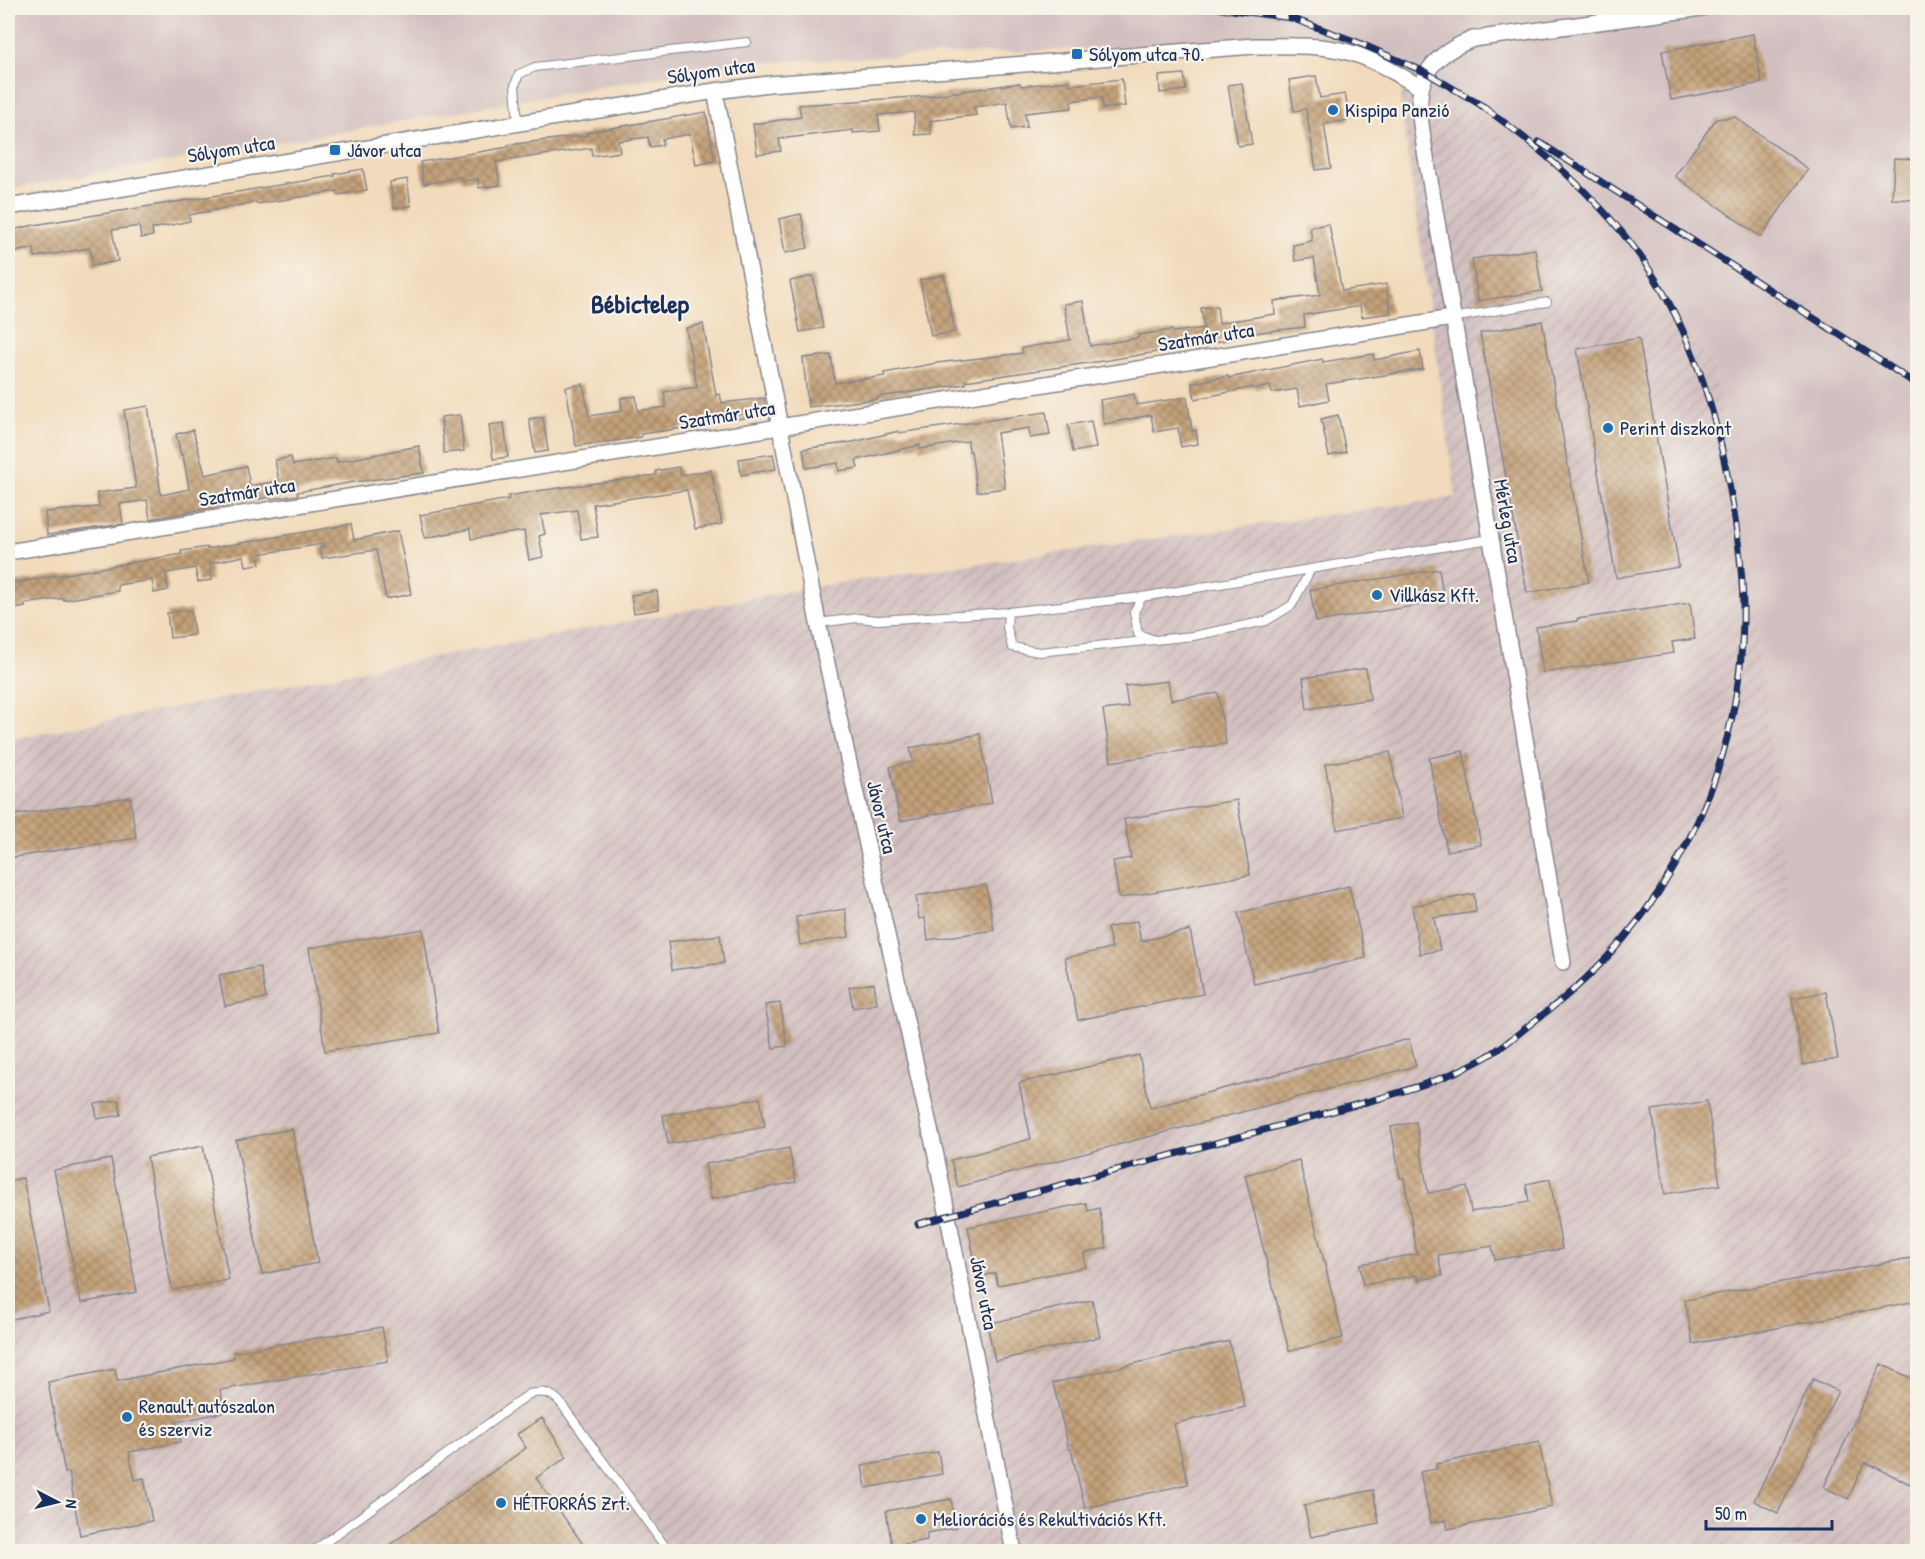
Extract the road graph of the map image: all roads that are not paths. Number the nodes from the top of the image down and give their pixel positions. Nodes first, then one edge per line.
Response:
1 (1702, 8) edge
2 (747, 42) dead end
3 (1419, 87) junction
4 (715, 91) junction
5 (518, 124) junction
6 (8, 207) edge
7 (1547, 302) dead end
8 (1452, 318) junction
9 (782, 428) junction
10 (1490, 539) junction
11 (8, 552) edge
12 (1311, 569) junction
13 (1142, 597) junction
14 (1008, 612) junction
15 (818, 623) junction
16 (1154, 640) junction
17 (1563, 962) dead end
18 (312, 1551) edge
19 (669, 1551) edge
20 (1014, 1551) edge

1 - 3 street
2 - 5 lane
3 - 4 street, Sólyom utca
3 - 8 street, Mérleg utca
4 - 5 street, Sólyom utca
4 - 9 street, Jávor utca
5 - 6 street, Sólyom utca
7 - 8 lane
8 - 9 street, Szatmár utca
8 - 10 street, Mérleg utca
9 - 11 street, Szatmár utca
9 - 15 street, Jávor utca
10 - 12 lane
10 - 17 street, Mérleg utca
12 - 13 lane
12 - 16 lane
13 - 14 lane
13 - 16 lane
14 - 15 lane
14 - 16 lane
15 - 20 street, Jávor utca
18 - 19 lane

